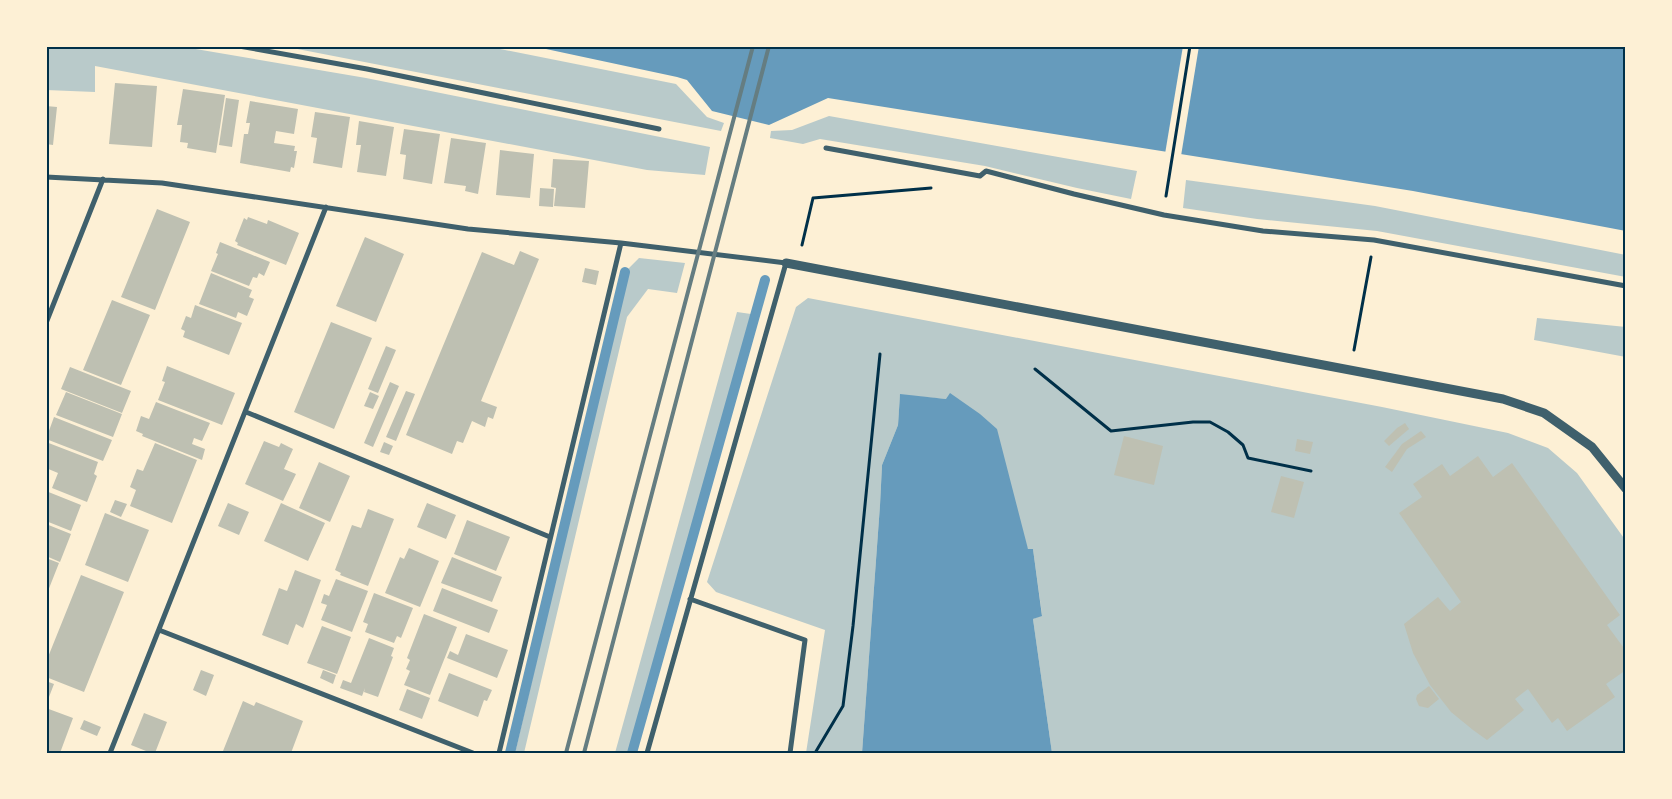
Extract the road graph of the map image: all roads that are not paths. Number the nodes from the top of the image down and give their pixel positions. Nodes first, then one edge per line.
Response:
1 (239, 46) edge
2 (659, 129) dead end
3 (826, 148) dead end
4 (46, 177) edge
5 (103, 180) junction
6 (326, 207) junction
7 (621, 242) junction
8 (786, 262) junction
9 (1626, 286) edge
10 (46, 323) edge
11 (246, 412) junction
12 (1626, 489) edge
13 (550, 537) junction
14 (690, 598) junction
15 (159, 630) junction
16 (110, 753) edge
17 (473, 753) edge
18 (499, 753) edge
19 (647, 753) edge
20 (790, 753) edge

1 - 2 street
3 - 9 street
4 - 5 street
5 - 6 street
5 - 10 street
6 - 7 street
6 - 11 street
7 - 8 street
7 - 13 street
8 - 12 street
8 - 14 street
11 - 13 street
11 - 15 street
13 - 18 street
14 - 19 street
14 - 20 street
15 - 16 street
15 - 17 street

